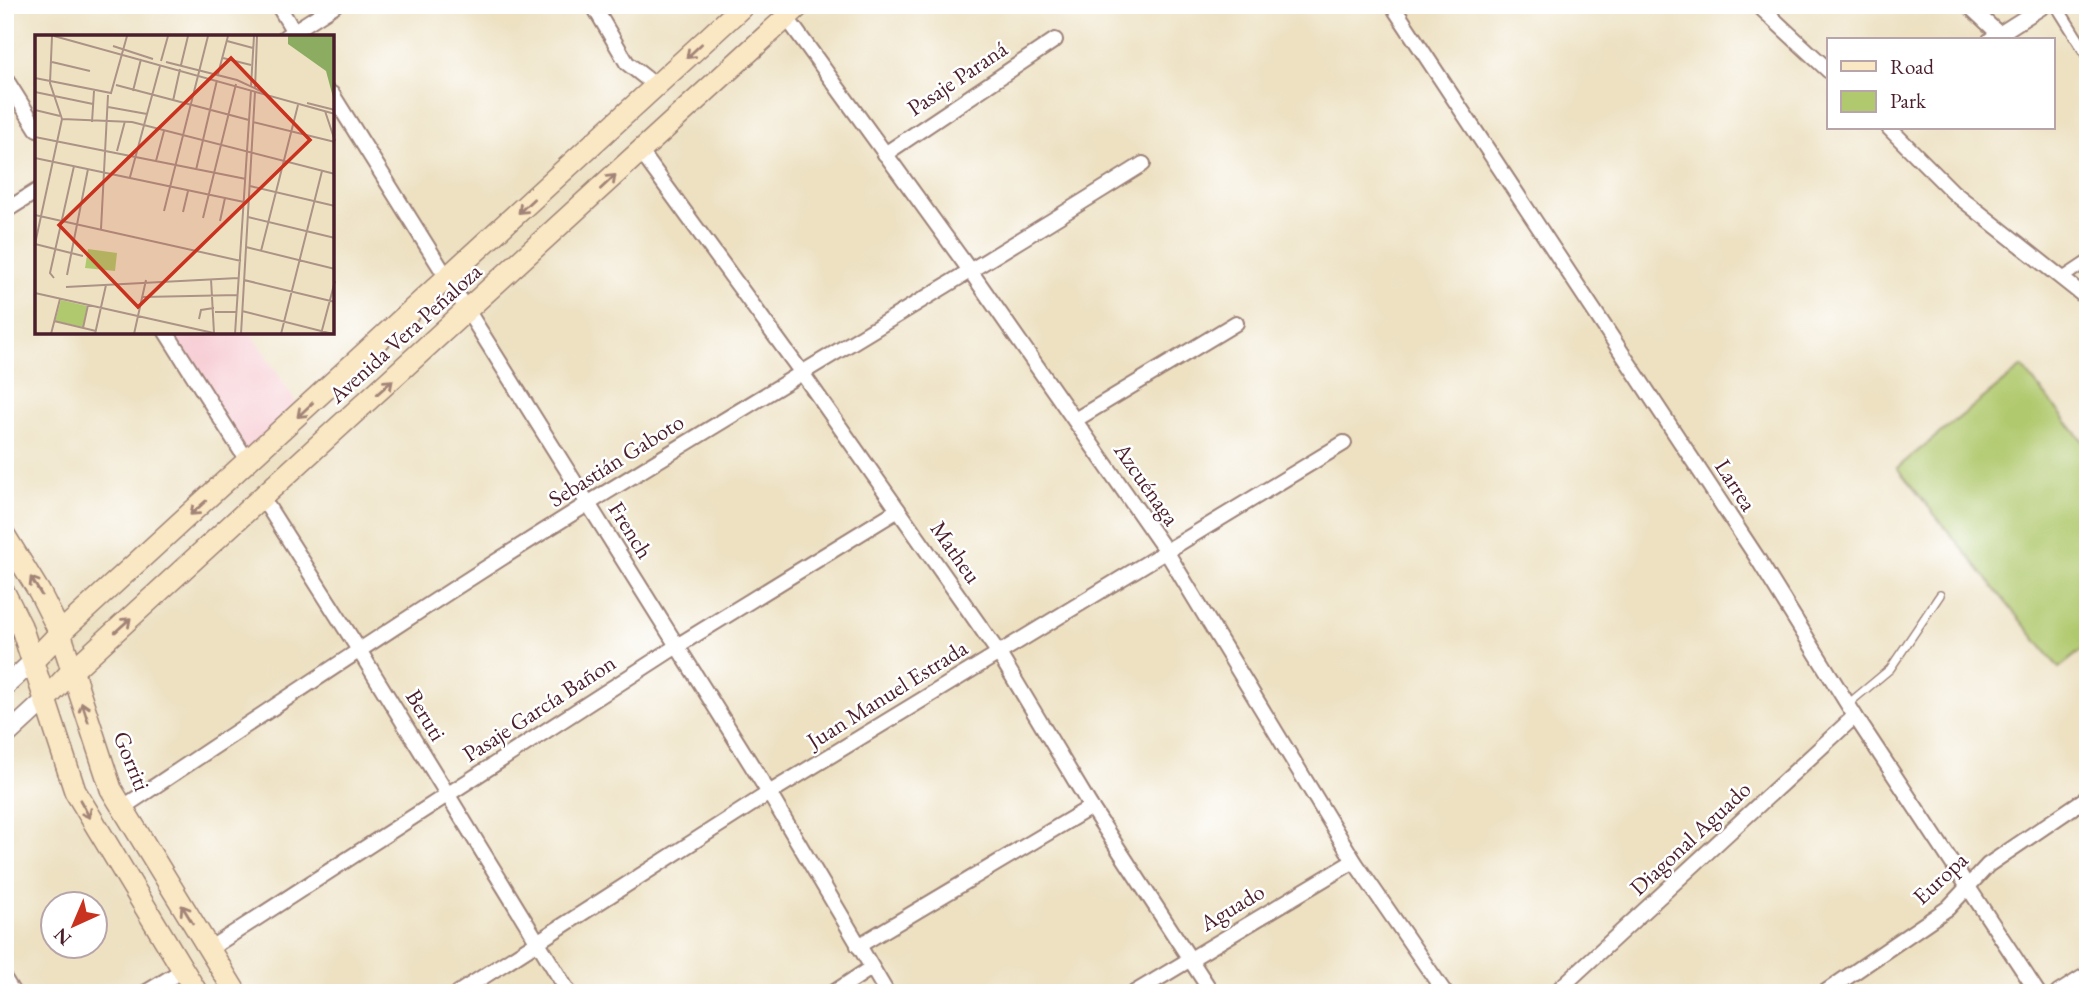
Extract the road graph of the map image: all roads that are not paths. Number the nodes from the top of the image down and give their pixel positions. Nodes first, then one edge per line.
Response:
1 (278, 5) edge
2 (335, 5) edge
3 (593, 5) edge
4 (744, 5) edge
5 (1392, 5) edge
6 (1758, 5) edge
7 (1968, 5) edge
8 (2045, 5) edge
9 (2056, 5) edge
10 (794, 11) edge
11 (292, 35) edge
12 (1994, 37) edge
13 (1055, 40) dead end
14 (2088, 56) edge
15 (1827, 69) edge
16 (5, 78) edge
17 (656, 86) junction
18 (334, 97) edge
19 (35, 126) edge
20 (1891, 130) edge
21 (640, 152) junction
22 (885, 154) junction
23 (1143, 164) dead end
24 (35, 192) edge
25 (5, 211) edge
26 (2088, 261) edge
27 (971, 272) junction
28 (447, 279) junction
29 (2061, 279) junction
30 (2088, 299) edge
31 (468, 311) junction
32 (1236, 323) dead end
33 (167, 334) edge
34 (802, 373) junction
35 (1075, 420) junction
36 (1344, 443) dead end
37 (248, 462) junction
38 (262, 499) junction
39 (588, 503) junction
40 (898, 510) junction
41 (5, 536) edge
42 (1166, 551) junction
43 (5, 594) edge
44 (1940, 594) dead end
45 (60, 633) junction
46 (677, 646) junction
47 (359, 650) junction
48 (998, 652) junction
49 (33, 661) junction
50 (72, 671) junction
51 (5, 687) edge
52 (46, 699) junction
53 (1851, 710) junction
54 (5, 737) edge
55 (769, 793) junction
56 (447, 794) junction
57 (2088, 797) edge
58 (1091, 807) junction
59 (122, 808) junction
60 (1354, 860) junction
61 (1966, 887) junction
62 (538, 942) junction
63 (858, 946) junction
64 (209, 949) junction
65 (1191, 958) junction
66 (871, 968) junction
67 (183, 970) junction
68 (2088, 974) edge
69 (5, 980) edge
70 (13, 993) edge
71 (145, 993) edge
72 (197, 993) edge
73 (236, 993) edge
74 (458, 993) edge
75 (569, 993) edge
76 (832, 993) edge
77 (887, 993) edge
78 (1135, 993) edge
79 (1212, 993) edge
80 (1445, 993) edge
81 (1555, 993) edge
82 (1824, 993) edge
83 (2038, 993) edge
84 (2058, 993) edge

1 - 11 street
2 - 11 street
3 - 17 street
4 -> 17 main road, Avenida Vera Peñaloza
5 - 53 street, Larrea
6 - 15 street
7 - 12 street
8 - 12 street
9 - 14 street
10 - 21 main road, Avenida Vera Peñaloza
10 - 22 street, Azcuénaga
13 - 22 street, Pasaje Paraná
16 - 19 street
17 -> 28 main road, Avenida Vera Peñaloza
18 - 28 street, French
20 - 29 street
31 -> 21 main road, Avenida Vera Peñaloza
21 - 34 street, Matheu
22 - 27 street, Azcuénaga
23 - 27 street, Sebastián Gaboto
24 - 25 street
26 - 29 street
27 - 34 street, Sebastián Gaboto
27 - 35 street, Azcuénaga
28 - 31 street, French
28 -> 37 main road, Avenida Vera Peñaloza
29 - 30 street
38 -> 31 main road, Avenida Vera Peñaloza
31 - 39 street, French
32 - 35 street
33 - 37 street
34 - 39 street, Sebastián Gaboto
34 - 40 street, Matheu
35 - 42 street, Azcuénaga
36 - 42 street, Juan Manuel Estrada
37 -> 45 main road, Avenida Vera Peñaloza
38 - 47 street, Beruti
50 -> 38 main road, Avenida Vera Peñaloza
39 - 46 street, French
39 - 47 street, Sebastián Gaboto
40 - 46 street, Pasaje García Bañon
40 - 48 street, Matheu
45 -> 41 main road, Gorriti
42 - 48 street, Juan Manuel Estrada
42 - 60 street, Azcuénaga
43 - 49 main road
44 - 53 lane
45 - 49 main road, Avenida Vera Peñaloza
45 - 50 main road, Gorriti
46 - 55 street, French
46 - 56 street, Pasaje García Bañon
47 - 56 street, Beruti
47 - 59 street, Sebastián Gaboto
48 - 55 street, Juan Manuel Estrada
48 - 58 street, Matheu
49 - 51 street
49 - 52 main road
50 - 52 main road, Avenida Vera Peñaloza
59 -> 50 main road, Gorriti
52 - 54 street
52 -> 67 main road
53 - 61 street, Larrea
53 - 81 street, Diagonal Aguado
55 - 62 street, Juan Manuel Estrada
55 - 63 street, French
56 - 62 street, Beruti
56 - 64 street, Pasaje García Bañon
57 - 61 street, Europa
58 - 63 street
58 - 65 street, Matheu
64 -> 59 main road, Gorriti
60 - 65 street, Aguado
60 - 80 street, Azcuénaga
61 - 82 street, Europa
61 - 83 street, Larrea
62 - 74 street, Juan Manuel Estrada
62 - 75 street, Beruti
63 - 66 street, French
64 - 73 main road, Gorriti
65 - 78 street, Aguado
65 - 79 street, Matheu
66 - 76 street
66 - 77 street, French
67 - 71 street
67 - 72 main road
68 - 84 street
69 - 70 street

